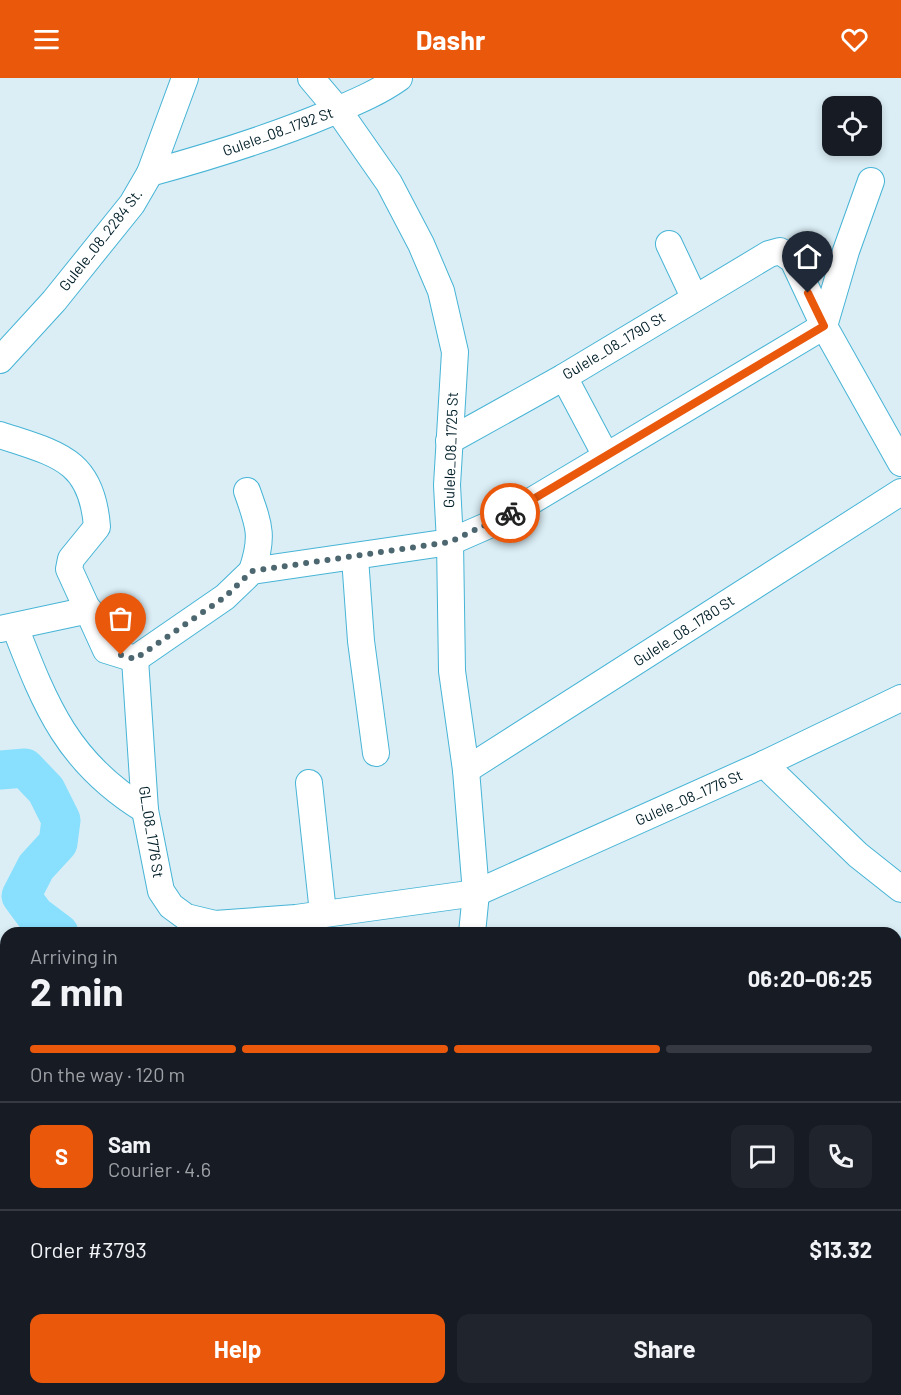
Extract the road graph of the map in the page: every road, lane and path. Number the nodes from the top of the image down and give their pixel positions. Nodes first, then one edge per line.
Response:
1 (185, 78) edge
2 (310, 78) edge
3 (399, 78) edge
4 (339, 110) junction
5 (150, 172) junction
6 (871, 181) dead end
7 (669, 244) dead end
8 (694, 297) junction
9 (824, 326) junction
10 (0, 360) edge
11 (564, 377) junction
12 (0, 435) edge
13 (449, 441) junction
14 (606, 456) junction
15 (901, 463) edge
16 (247, 491) dead end
17 (901, 492) edge
18 (450, 542) junction
19 (354, 558) junction
20 (252, 571) junction
21 (89, 610) junction
22 (8, 628) edge
23 (135, 659) junction
24 (901, 698) edge
25 (376, 753) dead end
26 (764, 764) junction
27 (466, 770) junction
28 (309, 783) dead end
29 (145, 810) junction
30 (901, 888) edge
31 (476, 893) junction
32 (323, 913) junction
33 (472, 927) edge

1 - 5 street, Gulele_08_2284 St.
2 - 4 street, Gulele_08_1725 St
3 - 4 street, Gulele_08_1792 St
4 - 5 street, Gulele_08_1792 St
4 - 13 street, Gulele_08_1725 St
5 - 10 street, Gulele_08_2284 St.
6 - 9 street
7 - 8 street
8 - 9 street, Gulele_08_1790 St
8 - 11 street, Gulele_08_1790 St
9 - 14 street
9 - 15 street
11 - 13 street, Gulele_08_1790 St
11 - 14 street
12 - 21 street
13 - 18 street, Gulele_08_1725 St
14 - 18 street
16 - 20 street
17 - 27 street, Gulele_08_1780 St
18 - 19 street
18 - 27 street, Gulele_08_1725 St
19 - 20 street
19 - 25 street
20 - 23 street
21 - 22 street
21 - 23 street
22 - 29 street
23 - 29 street, GL_08_1776 St
24 - 26 street, Gulele_08_1776 St
26 - 30 street
26 - 31 street, Gulele_08_1776 St
27 - 31 street, Gulele_08_1725 St
28 - 32 street
29 - 32 street, GL_08_1776 St
31 - 32 street, GL_08_1776 St
31 - 33 street, Gulele_08_1725 St

